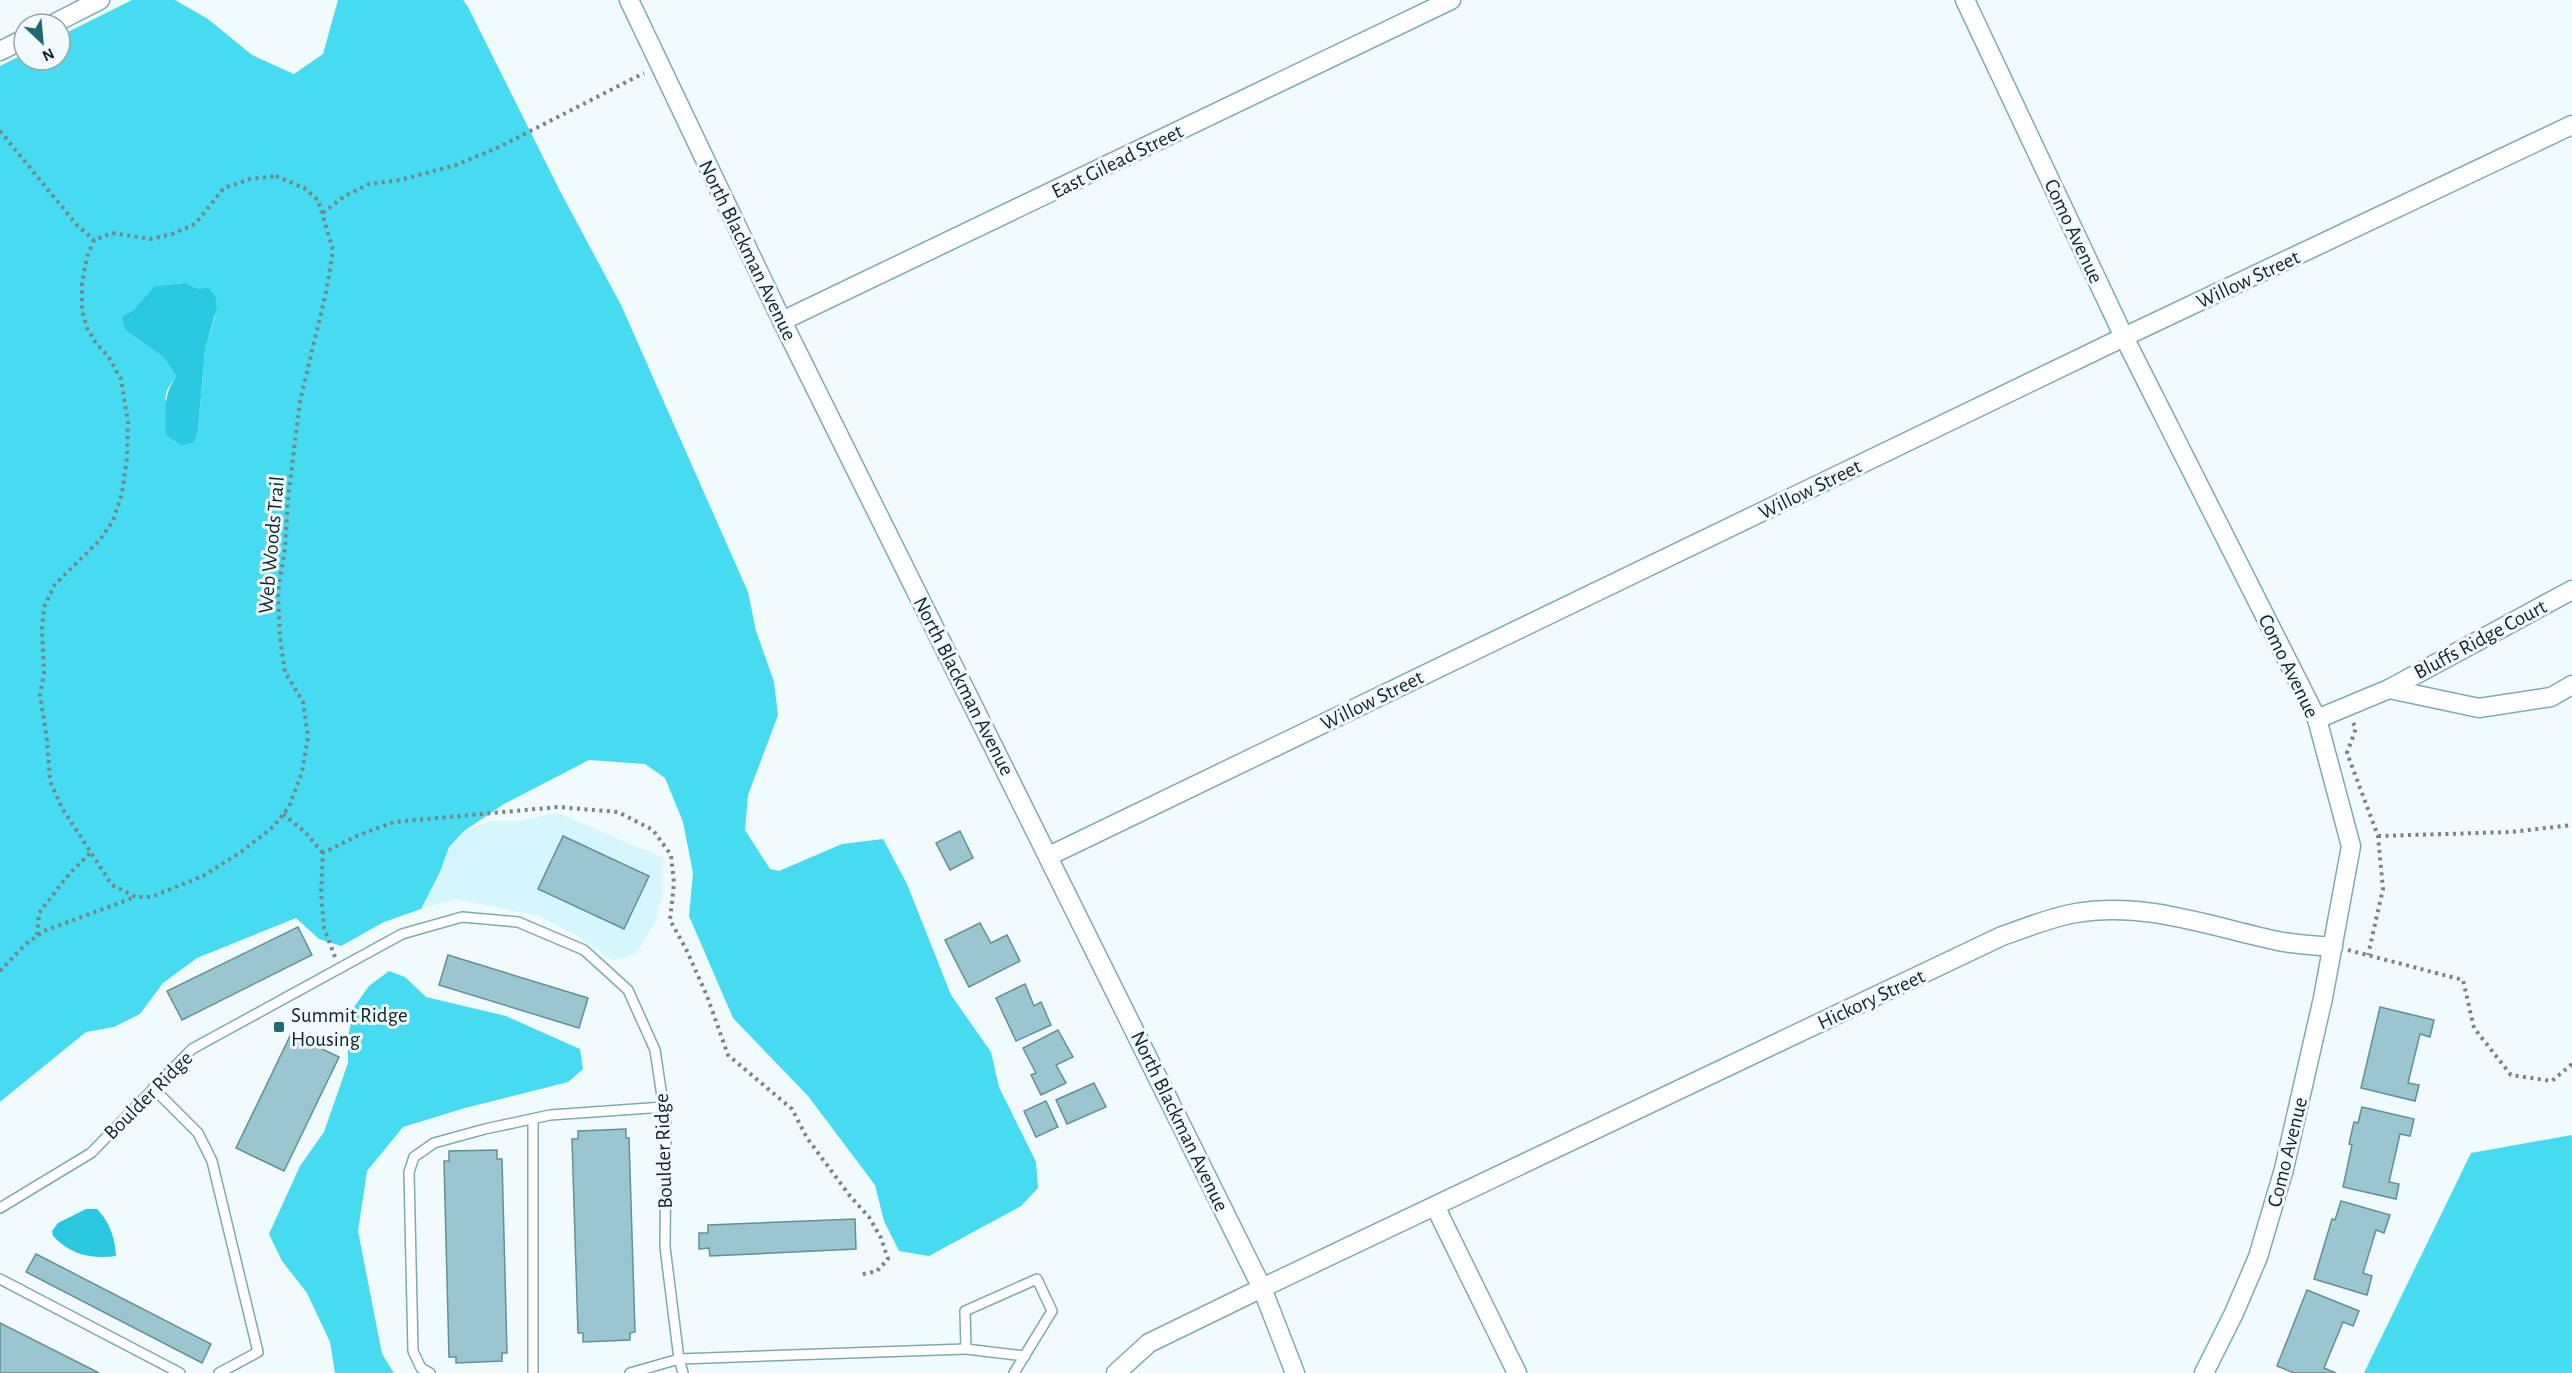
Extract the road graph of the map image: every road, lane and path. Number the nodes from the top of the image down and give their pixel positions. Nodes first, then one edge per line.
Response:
1 (100, 0) edge
2 (629, 0) edge
3 (1451, 0) edge
4 (1965, 0) edge
5 (72, 14) edge
6 (659, 65) junction
7 (2572, 125) edge
8 (0, 131) edge
9 (323, 213) junction
10 (94, 240) junction
11 (782, 321) junction
12 (2124, 337) junction
13 (2572, 590) edge
14 (2572, 686) edge
15 (2389, 689) junction
16 (2317, 719) junction
17 (283, 814) junction
18 (2572, 825) edge
19 (2378, 836) dead end
20 (90, 853) junction
21 (323, 853) dead end
22 (1049, 856) junction
23 (136, 897) junction
24 (37, 936) junction
25 (2333, 946) junction
26 (0, 971) edge
27 (2572, 1064) edge
28 (153, 1088) junction
29 (664, 1107) junction
30 (532, 1119) junction
31 (1435, 1206) junction
32 (0, 1208) edge
33 (0, 1279) edge
34 (1262, 1288) junction
35 (966, 1349) junction
36 (1025, 1356) junction
37 (679, 1359) junction
38 (180, 1373) edge
39 (219, 1373) edge
40 (430, 1373) edge
41 (533, 1373) edge
42 (630, 1373) edge
43 (683, 1373) edge
44 (1014, 1373) edge
45 (1116, 1373) edge
46 (1295, 1373) edge
47 (1517, 1373) edge
48 (2204, 1373) edge

1 - 5 street
2 - 6 street, North Blackman Avenue
3 - 11 street, East Gilead Street
4 - 12 street, Como Avenue
6 - 9 path
6 - 11 street, North Blackman Avenue
7 - 12 street, Willow Street
8 - 10 path
9 - 10 path, Web Woods Trail
9 - 17 path, Web Woods Trail
10 - 20 path
11 - 22 street, North Blackman Avenue
12 - 16 street, Como Avenue
12 - 22 street, Willow Street
13 - 15 street, Bluffs Ridge Court
14 - 15 street, Bluffs Ridge Court
15 - 16 street, Bluffs Ridge Court
16 - 25 street, Como Avenue
17 - 21 path
17 - 23 path, Web Woods Trail
18 - 19 path
20 - 23 path
20 - 24 path
22 - 34 street, North Blackman Avenue
23 - 24 path, Web Woods Trail
24 - 26 path, Web Woods Trail
25 - 27 path
25 - 31 street, Hickory Street
25 - 48 street, Como Avenue
28 - 29 lane, Boulder Ridge
28 - 32 lane, Boulder Ridge
28 - 39 lane
29 - 30 lane
29 - 37 lane, Boulder Ridge
30 - 40 lane
30 - 41 lane
31 - 34 street, Hickory Street
31 - 47 street
33 - 38 lane
34 - 45 street
34 - 46 street, North Blackman Avenue
35 - 36 lane
35 - 36 lane
35 - 37 lane
36 - 44 lane
37 - 42 lane
37 - 43 lane, Boulder Ridge

